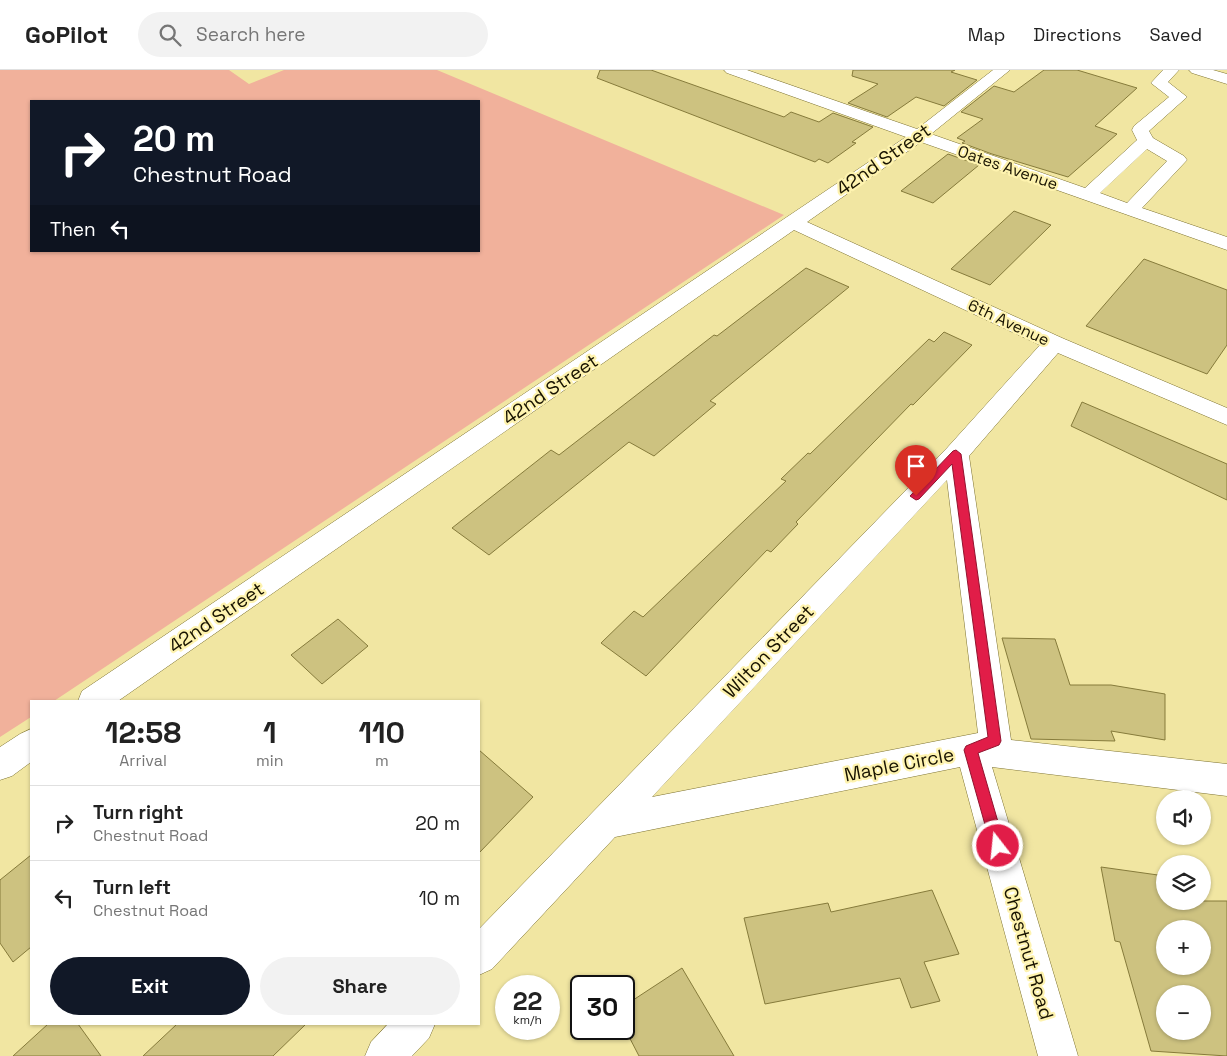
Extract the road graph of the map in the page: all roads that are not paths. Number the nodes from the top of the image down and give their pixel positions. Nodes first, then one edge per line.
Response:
1 (732, 70) edge
2 (1002, 70) edge
3 (1171, 70) edge
4 (1197, 70) edge
5 (1227, 79) edge
6 (918, 136) junction
7 (1146, 141) junction
8 (1088, 196) junction
9 (1130, 210) junction
10 (792, 222) junction
11 (1227, 244) edge
12 (1054, 343) junction
13 (1227, 417) edge
14 (956, 454) junction
15 (94, 700) edge
16 (30, 745) edge
17 (971, 750) junction
18 (0, 765) edge
19 (1227, 780) edge
20 (604, 823) junction
21 (480, 955) edge
22 (414, 1025) edge
23 (385, 1056) edge
24 (1058, 1056) edge

1 - 6 street, Oates Avenue
2 - 6 street, 42nd Street
3 - 7 street
4 - 5 street
6 - 8 street, Oates Avenue
6 - 10 street, 42nd Street
7 - 8 street
7 - 9 street
8 - 9 street, Oates Avenue
9 - 11 street, Oates Avenue
10 - 12 street, 6th Avenue
10 - 15 street, 42nd Street
12 - 13 street, 6th Avenue
12 - 14 street, Wilton Street
14 - 17 street
14 - 20 street, Wilton Street
16 - 18 street
17 - 19 street, Maple Circle
17 - 20 street, Maple Circle
17 - 24 street, Chestnut Road
20 - 21 street, Wilton Street
22 - 23 street

